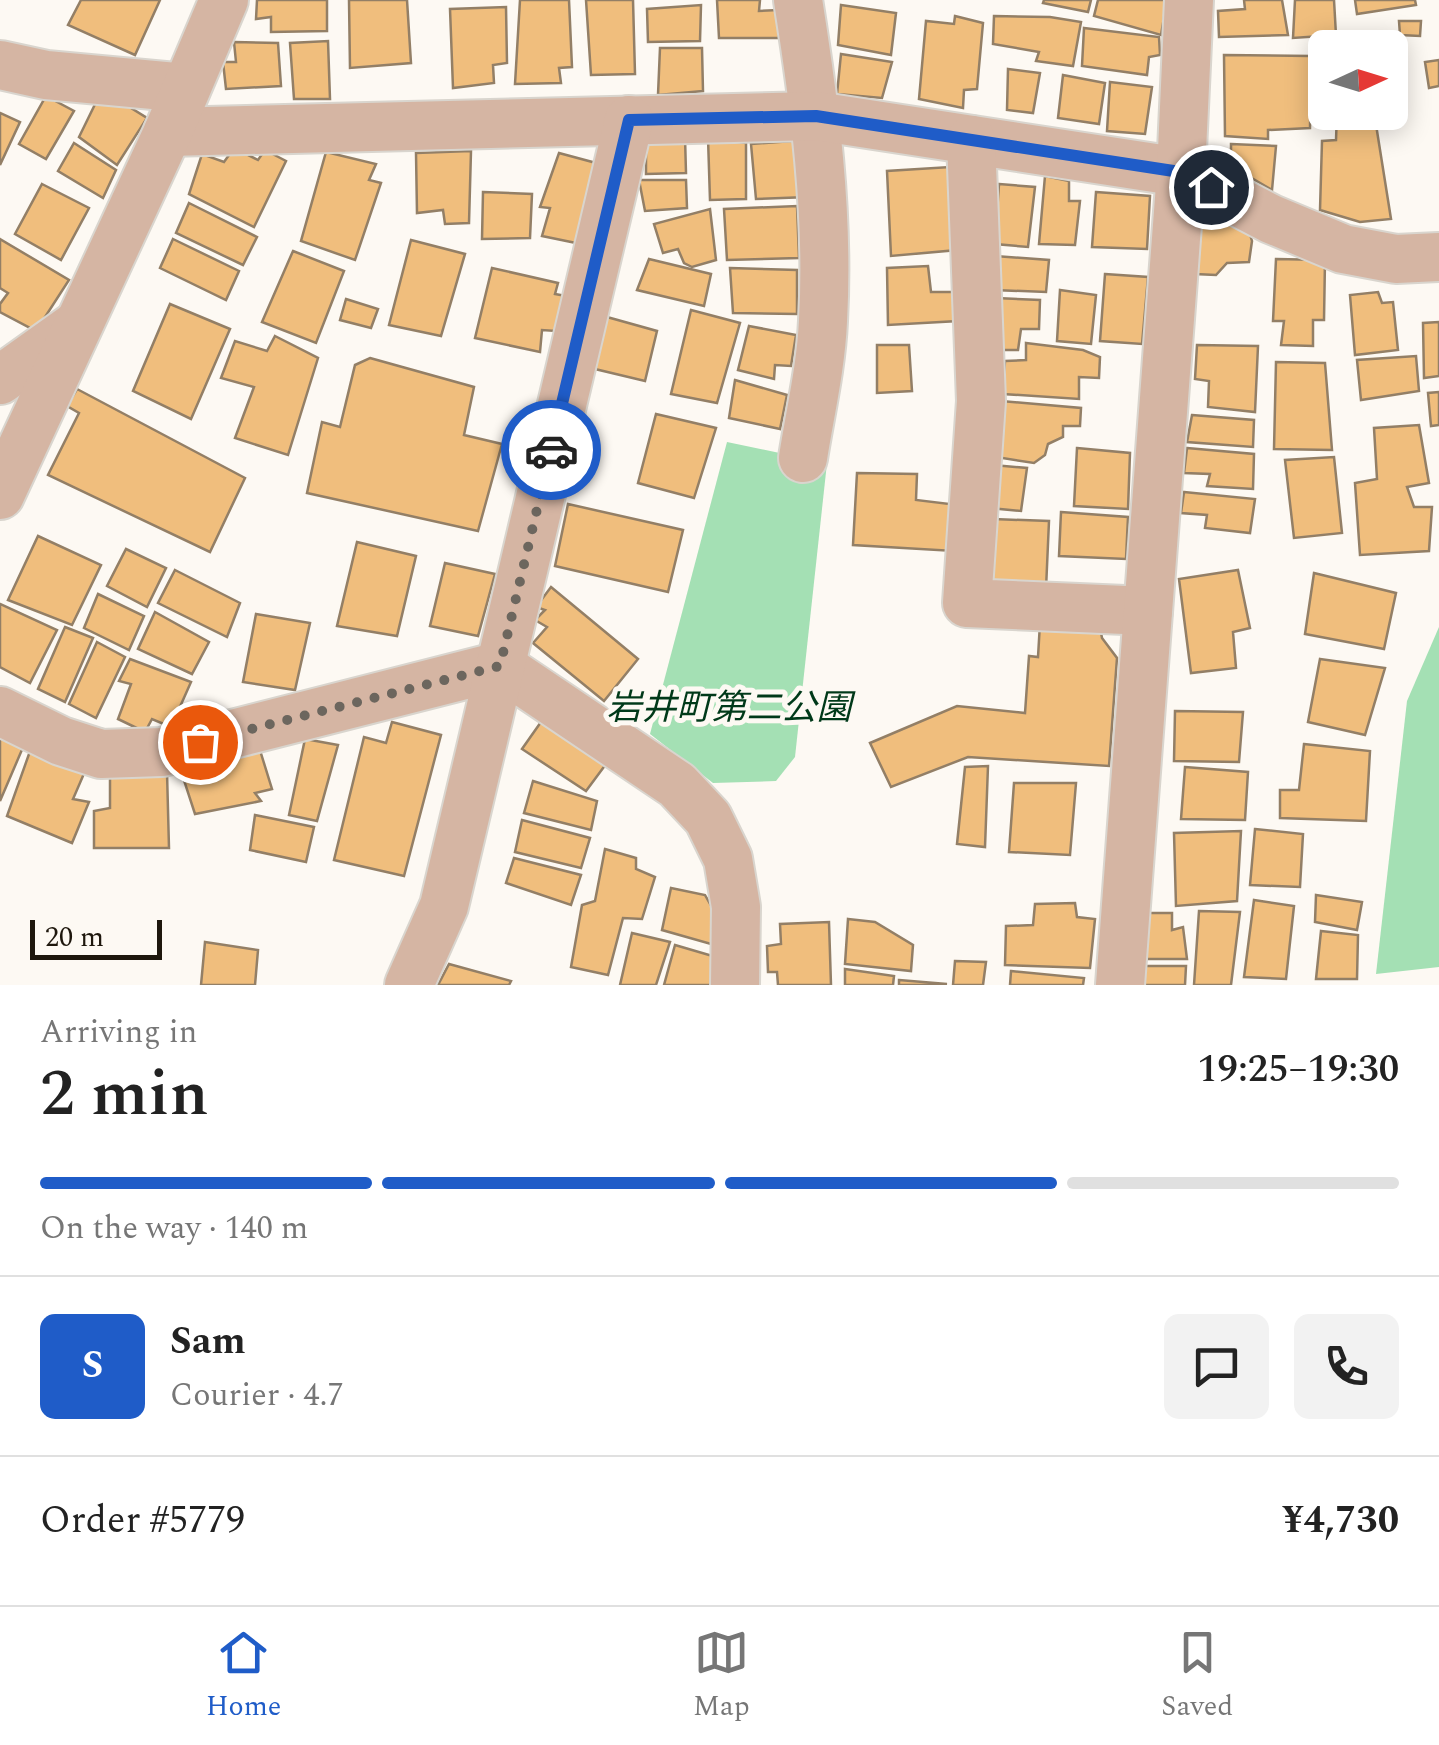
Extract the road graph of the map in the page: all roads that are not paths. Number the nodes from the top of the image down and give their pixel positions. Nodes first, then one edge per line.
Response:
1 (224, 0) edge
2 (798, 0) edge
3 (1189, 0) edge
4 (0, 65) edge
5 (186, 88) junction
6 (816, 116) junction
7 (629, 120) junction
8 (168, 132) junction
9 (970, 140) junction
10 (1180, 172) junction
11 (1439, 257) edge
12 (80, 323) junction
13 (0, 380) edge
14 (803, 458) dead end
15 (0, 495) edge
16 (1148, 611) junction
17 (500, 666) junction
18 (0, 712) edge
19 (409, 985) edge
20 (736, 985) edge
21 (1120, 985) edge

1 - 5 street
2 - 6 street
3 - 10 street
4 - 5 street
5 - 8 street
6 - 7 street
6 - 9 street
6 - 14 street
7 - 8 street
7 - 17 street
8 - 12 street
9 - 10 street
9 - 16 street
10 - 11 street
10 - 16 street
12 - 13 street
12 - 15 street
16 - 21 street
17 - 18 street
17 - 19 street
17 - 20 street

